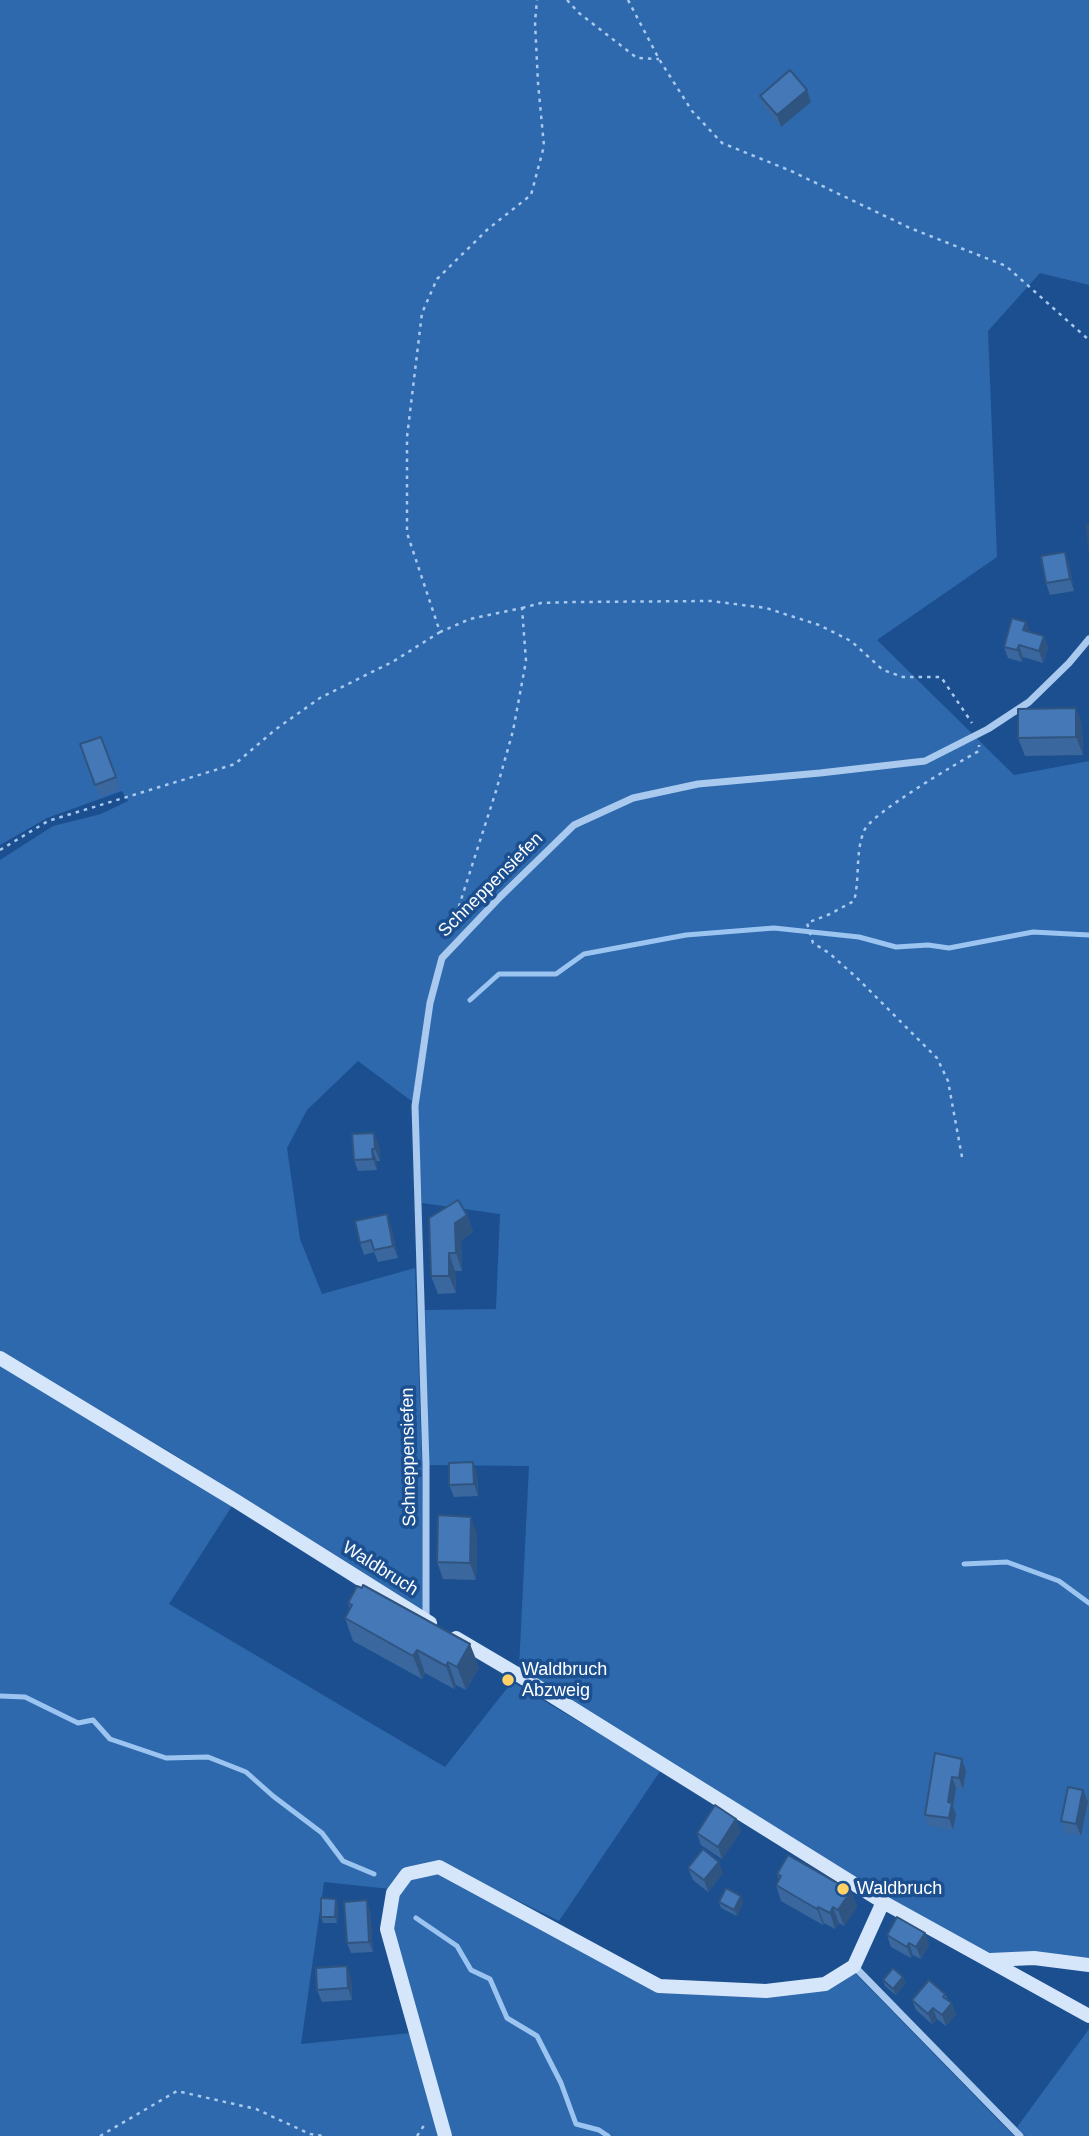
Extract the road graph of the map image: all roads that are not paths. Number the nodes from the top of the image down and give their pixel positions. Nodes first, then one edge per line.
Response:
1 (1089, 639) edge
2 (0, 1358) edge
3 (426, 1620) junction
4 (883, 1902) junction
5 (990, 1960) junction
6 (1089, 1965) edge
7 (854, 1966) junction
8 (1088, 2015) edge
9 (445, 2136) edge
10 (1020, 2136) edge

1 - 3 street, Schneppensiefen
2 - 3 street, Waldbruch
3 - 4 street, Waldbruch
4 - 5 street, Waldbruch
4 - 7 street
5 - 6 street
5 - 8 street, Waldbruch
7 - 9 street
7 - 10 street

